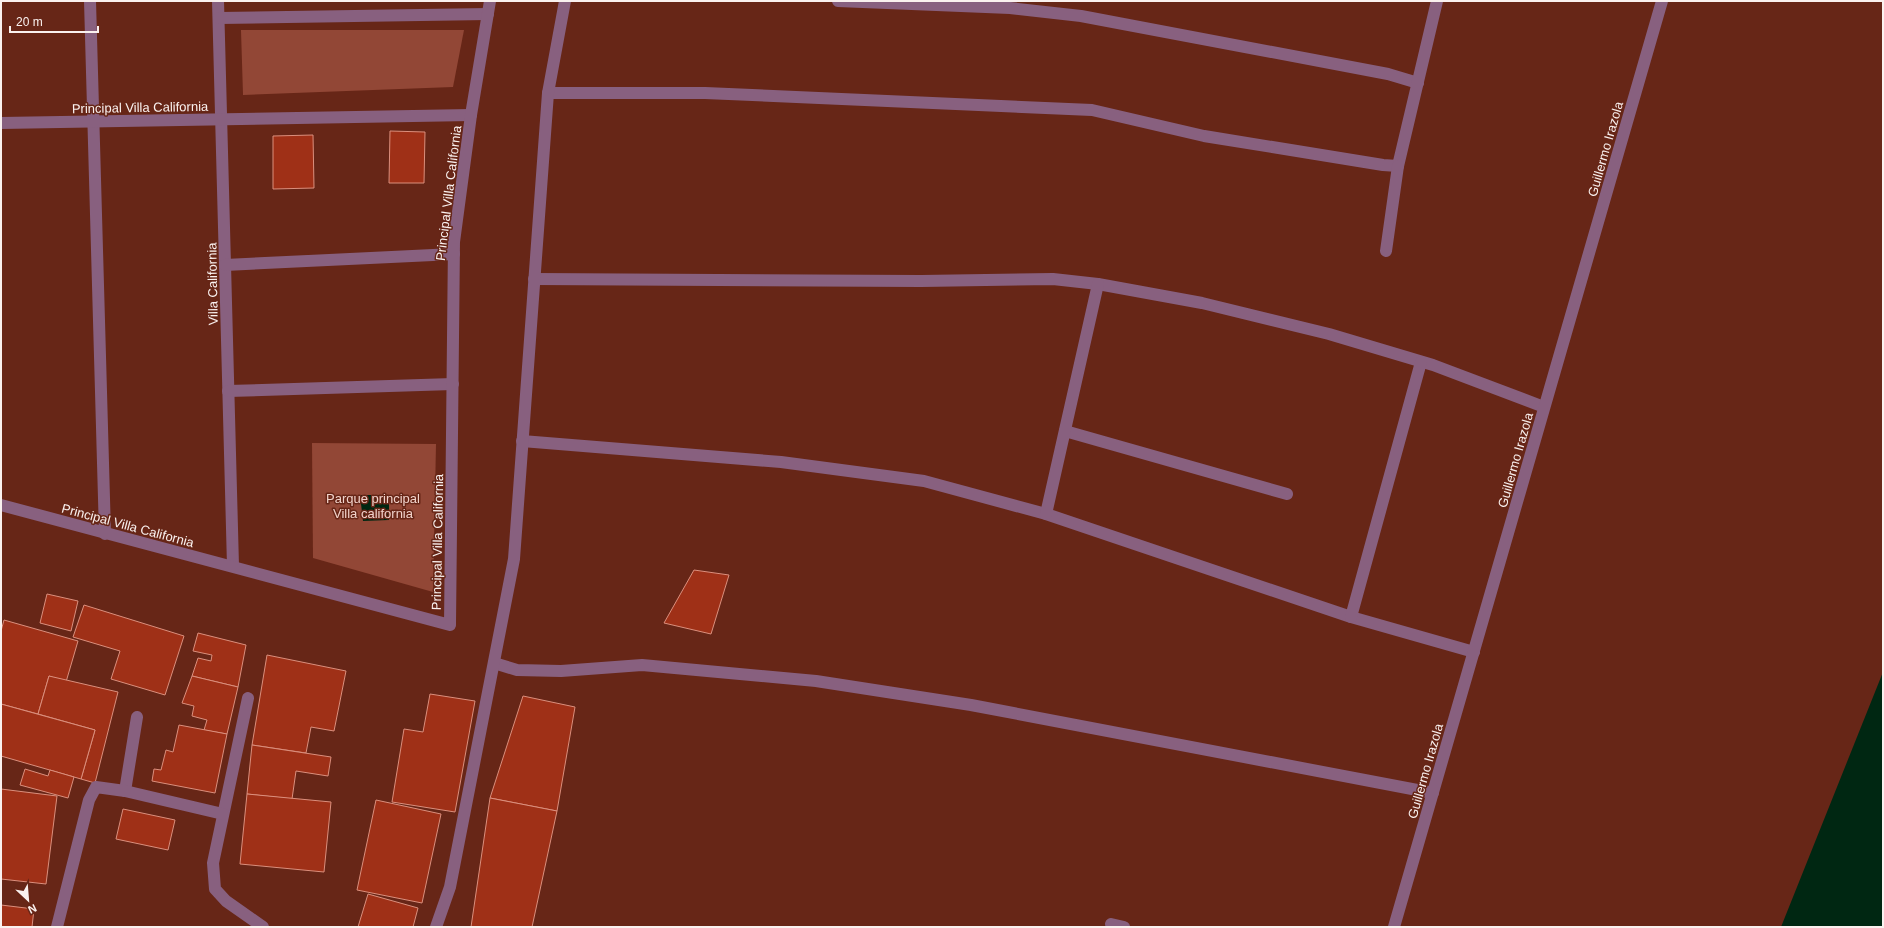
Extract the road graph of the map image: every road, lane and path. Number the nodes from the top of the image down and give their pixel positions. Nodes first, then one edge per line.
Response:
1 (90, 1) edge
2 (218, 1) edge
3 (490, 1) edge
4 (565, 1) edge
5 (838, 1) edge
6 (1437, 1) edge
7 (1662, 1) edge
8 (488, 14) junction
9 (219, 18) junction
10 (1418, 83) junction
11 (548, 93) junction
12 (471, 115) junction
13 (221, 119) junction
14 (92, 122) junction
15 (1, 123) edge
16 (1398, 166) junction
17 (1386, 251) dead end
18 (454, 254) junction
19 (225, 265) junction
20 (534, 279) junction
21 (1098, 284) junction
22 (1421, 362) junction
23 (453, 384) junction
24 (228, 391) junction
25 (1544, 408) junction
26 (1065, 431) junction
27 (522, 441) junction
28 (1287, 494) dead end
29 (1, 505) edge
30 (1046, 514) junction
31 (105, 534) junction
32 (233, 566) junction
33 (1351, 617) junction
34 (1474, 652) junction
35 (494, 663) junction
36 (248, 698) dead end
37 (137, 717) dead end
38 (125, 791) junction
39 (1433, 793) junction
40 (223, 814) junction
41 (1111, 924) dead end
42 (57, 927) edge
43 (263, 927) edge
44 (436, 927) edge
45 (1124, 927) edge
46 (1394, 927) edge

1 - 14 street
2 - 9 street, Villa California
3 - 8 street, Principal Villa California
4 - 11 street
5 - 10 street
6 - 10 street
7 - 25 street, Guillermo Irazola
8 - 9 street
8 - 12 street, Principal Villa California
9 - 13 street, Villa California
10 - 16 street
11 - 16 street
11 - 20 street
12 - 13 street, Principal Villa California
12 - 18 street, Principal Villa California
13 - 14 street, Principal Villa California
13 - 19 street, Villa California
14 - 15 street, Principal Villa California
14 - 31 street
16 - 17 street
18 - 19 street
18 - 23 street, Principal Villa California
19 - 24 street, Villa California
20 - 21 street
20 - 27 street
21 - 22 street
21 - 26 street
22 - 25 street
22 - 33 street
23 - 24 street
23 - 32 street, Principal Villa California
24 - 32 street, Villa California
25 - 34 street, Guillermo Irazola
26 - 28 street
26 - 30 street
27 - 30 street
27 - 35 street
29 - 31 street, Principal Villa California
30 - 33 street
31 - 32 street, Principal Villa California
33 - 34 street
34 - 39 street, Guillermo Irazola
35 - 39 street
35 - 44 street
36 - 40 street
37 - 38 street
38 - 40 street
38 - 42 street
39 - 46 street, Guillermo Irazola
40 - 43 street
41 - 45 street

